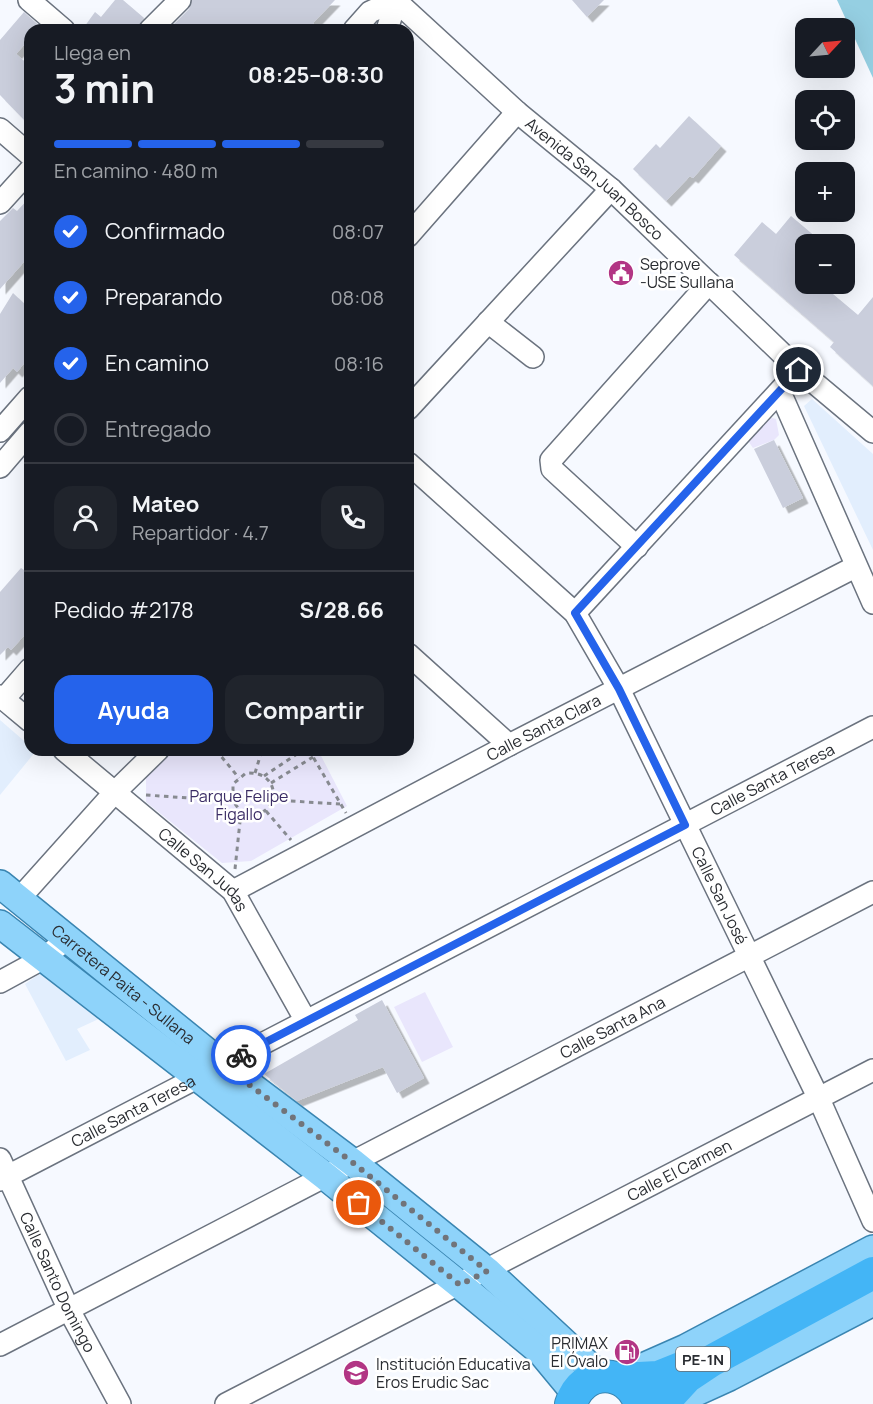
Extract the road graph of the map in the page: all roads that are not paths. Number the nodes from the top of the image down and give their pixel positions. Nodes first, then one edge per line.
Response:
1 (29, 0) edge
2 (180, 0) edge
3 (396, 0) edge
4 (57, 24) edge
5 (156, 24) edge
6 (359, 24) edge
7 (389, 24) edge
8 (517, 112) junction
9 (0, 129) edge
10 (24, 150) edge
11 (24, 177) edge
12 (611, 189) junction
13 (0, 203) edge
14 (414, 229) edge
15 (709, 283) junction
16 (488, 322) junction
17 (533, 357) dead end
18 (799, 370) junction
19 (780, 392) junction
20 (414, 402) edge
21 (24, 404) edge
22 (0, 431) edge
23 (873, 432) edge
24 (24, 439) edge
25 (0, 466) edge
26 (414, 468) edge
27 (637, 547) junction
28 (855, 567) junction
29 (873, 603) edge
30 (575, 613) junction
31 (414, 659) edge
32 (24, 675) edge
33 (619, 689) junction
34 (2, 698) edge
35 (24, 716) edge
36 (873, 727) edge
37 (509, 745) junction
38 (71, 756) edge
39 (152, 756) edge
40 (114, 793) junction
41 (685, 825) junction
42 (233, 891) junction
43 (10, 892) edge
44 (873, 892) edge
45 (0, 924) edge
46 (68, 938) junction
47 (749, 956) junction
48 (44, 958) junction
49 (0, 982) edge
50 (306, 1021) junction
51 (223, 1065) junction
52 (873, 1070) edge
53 (198, 1078) junction
54 (819, 1099) junction
55 (352, 1162) junction
56 (3, 1172) edge
57 (325, 1176) junction
58 (873, 1221) edge
59 (873, 1249) edge
60 (487, 1271) junction
61 (873, 1273) edge
62 (460, 1285) junction
63 (873, 1302) edge
64 (69, 1310) junction
65 (782, 1323) junction
66 (0, 1345) edge
67 (631, 1390) edge
68 (571, 1401) edge
69 (120, 1404) edge
70 (226, 1404) edge
71 (670, 1404) edge

1 - 4 street
2 - 5 street
3 - 6 street
3 - 7 street
3 - 8 street, Avenida San Juan Bosco
8 - 12 street, Avenida San Juan Bosco
8 - 14 street
9 - 10 street
11 - 13 street
12 - 15 street, Avenida San Juan Bosco
12 - 16 street
15 - 18 street, Avenida San Juan Bosco
15 - 27 street
16 - 17 street
16 - 20 street
18 - 19 street
18 - 23 street, Avenida San Juan Bosco
19 - 27 street
19 - 28 street
21 - 22 street
24 - 25 street
26 - 30 street, Calle San José
27 - 30 street
28 - 29 street
28 - 33 street, Calle Santa Clara
30 - 33 street, Calle San José
31 - 37 street
32 - 34 street
33 - 37 street, Calle Santa Clara
33 - 41 street, Calle San José
34 - 35 street
36 - 41 street, Calle Santa Teresa
37 - 42 street, Calle Santa Clara
38 - 40 street, Calle San Judas
39 - 40 street
40 - 42 street, Calle San Judas
40 - 43 street
41 - 47 street, Calle San José
41 - 50 street, Calle Santa Teresa
42 - 50 street, Calle San Judas
43 - 46 main road, Carretera Paita - Sullana
44 - 47 street, Calle Santa Ana
45 - 48 main road, Carretera Paita - Sullana
46 - 48 street
46 - 51 main road, Carretera Paita - Sullana
47 - 54 street, Calle San José
47 - 55 street, Calle Santa Ana
48 - 49 street
48 - 53 main road, Carretera Paita - Sullana
50 - 51 street, Calle Santa Teresa
51 - 53 street, Calle Santa Teresa
51 - 55 main road, Carretera Paita - Sullana
52 - 54 street, Calle El Carmen
53 - 56 street, Calle Santa Teresa
53 - 57 main road, Carretera Paita - Sullana
54 - 58 street, Calle San José
54 - 60 street, Calle El Carmen
55 - 57 street, Calle Santa Ana
55 - 60 main road, Carretera Paita - Sullana
56 - 64 street, Calle Santo Domingo
57 - 62 main road, Carretera Paita - Sullana
57 - 64 street, Calle Santa Ana
59 - 67 main road
60 - 62 street, Calle El Carmen
60 - 67 main road, Carretera Paita - Sullana
61 - 65 highway, PE-1N
62 - 68 main road, Carretera Paita - Sullana
62 - 70 street, Calle El Carmen
63 - 71 main road
64 - 66 street, Calle Santa Ana
64 - 69 street, Calle Santo Domingo
65 - 67 highway, PE-1N
65 - 67 highway, PE-1N
67 - 68 highway, PE-1N

